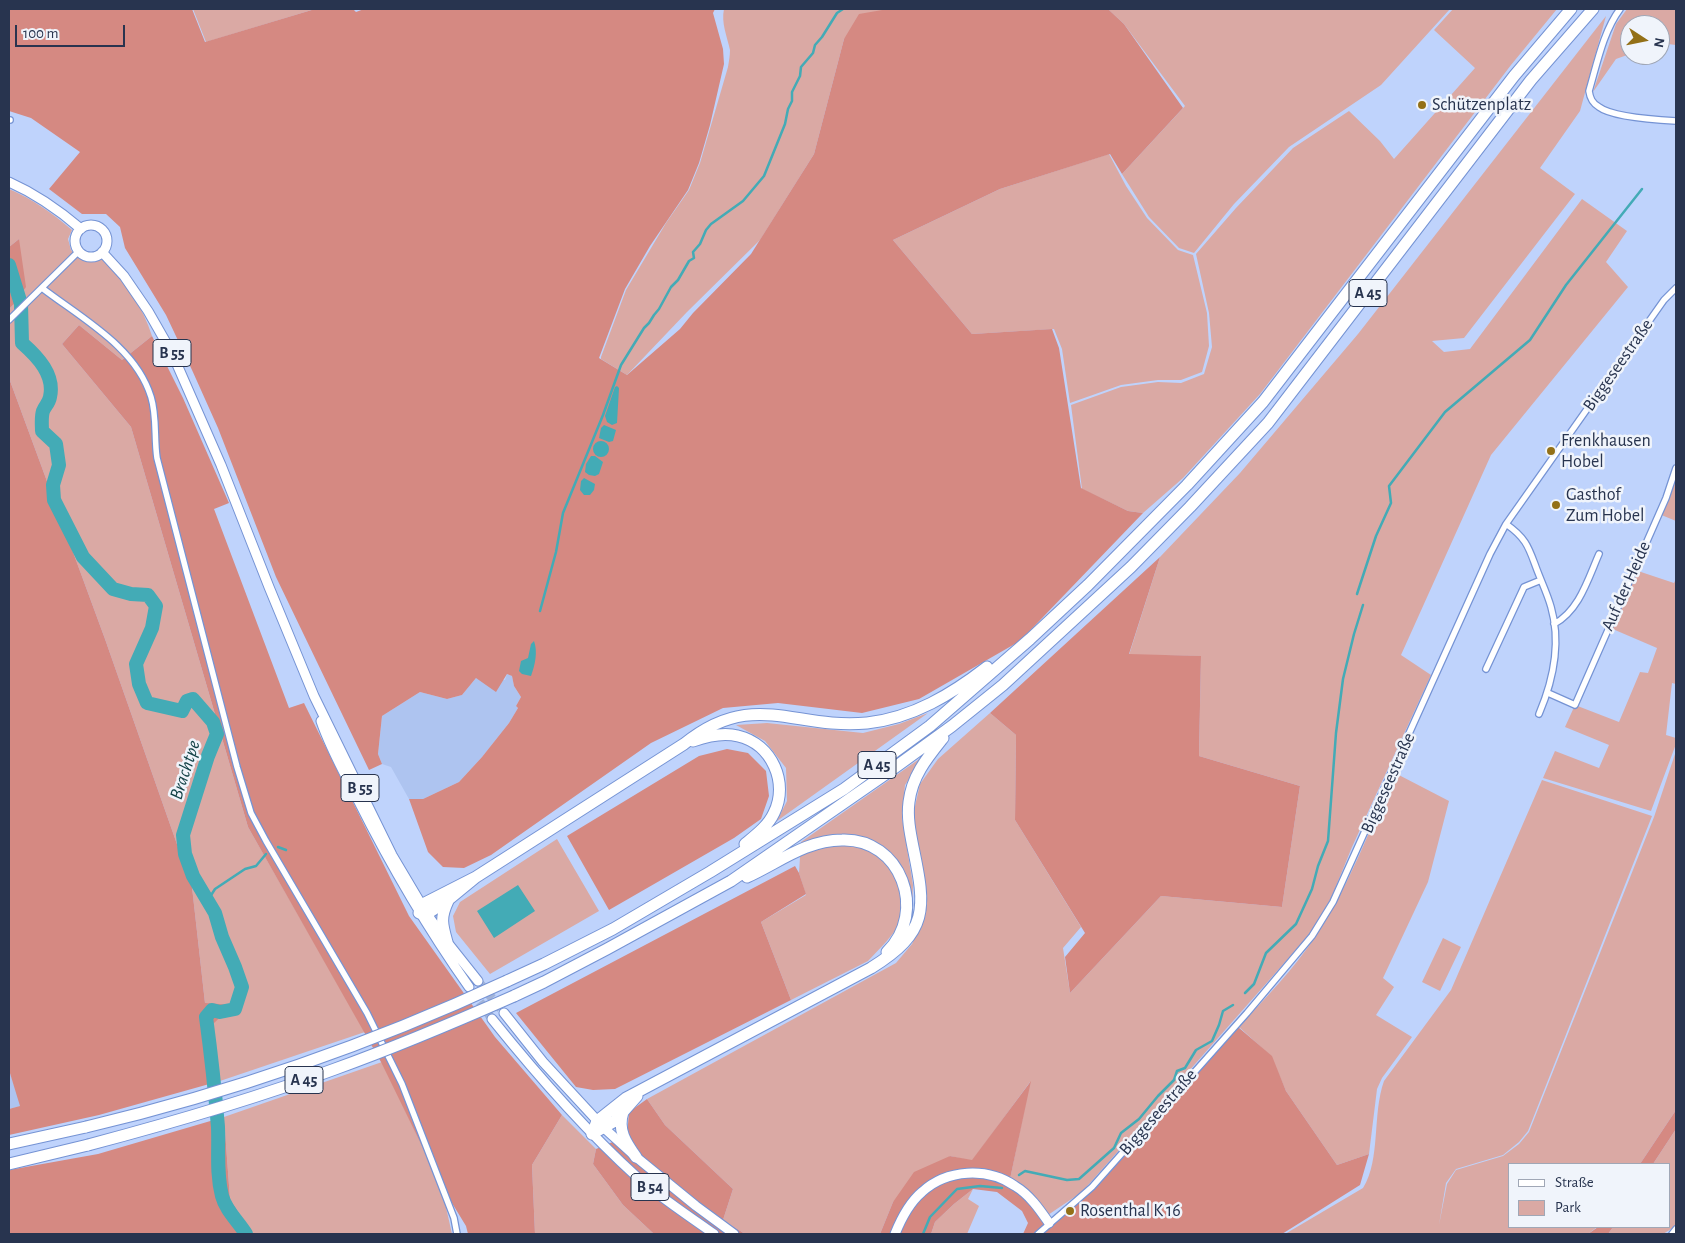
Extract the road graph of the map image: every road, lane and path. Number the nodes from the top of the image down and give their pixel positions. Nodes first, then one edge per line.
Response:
1 (1570, 9) edge
2 (1593, 9) edge
3 (1620, 9) edge
4 (1676, 121) edge
5 (9, 182) edge
6 (80, 229) junction
7 (80, 251) junction
8 (102, 252) junction
9 (42, 288) junction
10 (1676, 288) edge
11 (9, 320) edge
12 (1676, 468) edge
13 (1506, 524) junction
14 (1599, 554) dead end
15 (1541, 580) junction
16 (1554, 624) junction
17 (1030, 639) junction
18 (1486, 669) dead end
19 (1548, 692) junction
20 (1540, 714) dead end
21 (952, 726) junction
22 (684, 744) junction
23 (710, 872) junction
24 (476, 877) junction
25 (731, 881) junction
26 (448, 900) junction
27 (422, 910) junction
28 (447, 942) junction
29 (871, 968) junction
30 (478, 981) tunnel mouth
31 (468, 987) tunnel mouth
32 (504, 1013) tunnel mouth
33 (492, 1018) tunnel mouth
34 (649, 1086) junction
35 (624, 1112) junction
36 (600, 1124) junction
37 (592, 1134) junction
38 (9, 1144) edge
39 (636, 1157) junction
40 (9, 1164) edge
41 (1049, 1223) junction
42 (727, 1229) edge
43 (1676, 1229) edge
44 (458, 1234) edge
45 (714, 1234) edge
46 (895, 1234) edge
47 (1038, 1234) edge
48 (1672, 1234) edge

1 - 17 highway, A 45
2 - 21 highway, A 45
3 - 4 street
5 - 6 main road
6 - 7 main road
6 - 8 main road
7 - 8 main road
7 - 9 street
8 - 27 main road, B 55
9 - 11 street
9 - 44 street
10 - 13 street, Biggeseestraße
12 - 19 street, Auf der Heide
13 - 15 street
13 - 41 street, Biggeseestraße
14 - 16 street
15 - 16 street
15 - 18 street
16 - 19 street
17 - 22 highway
17 - 23 highway, A 45
19 - 20 street
21 - 25 highway, A 45
21 - 29 highway
22 - 23 highway
22 - 24 highway
23 - 38 highway, A 45, bridge
24 - 26 highway
24 - 27 highway
25 - 29 highway
25 - 40 highway, A 45, bridge
26 - 27 highway
26 - 28 highway
27 - 28 main road, B 55
27 - 31 main road
28 - 30 main road
29 - 34 highway
32 - 36 main road, B 54
33 - 37 main road, B 54
34 - 35 highway
34 - 36 highway
35 - 36 highway
35 - 39 highway
36 - 37 highway
36 - 39 main road, B 54
37 - 45 main road, B 54
39 - 42 main road, B 54
41 - 46 main road
41 - 47 street, Biggeseestraße
43 - 48 street

